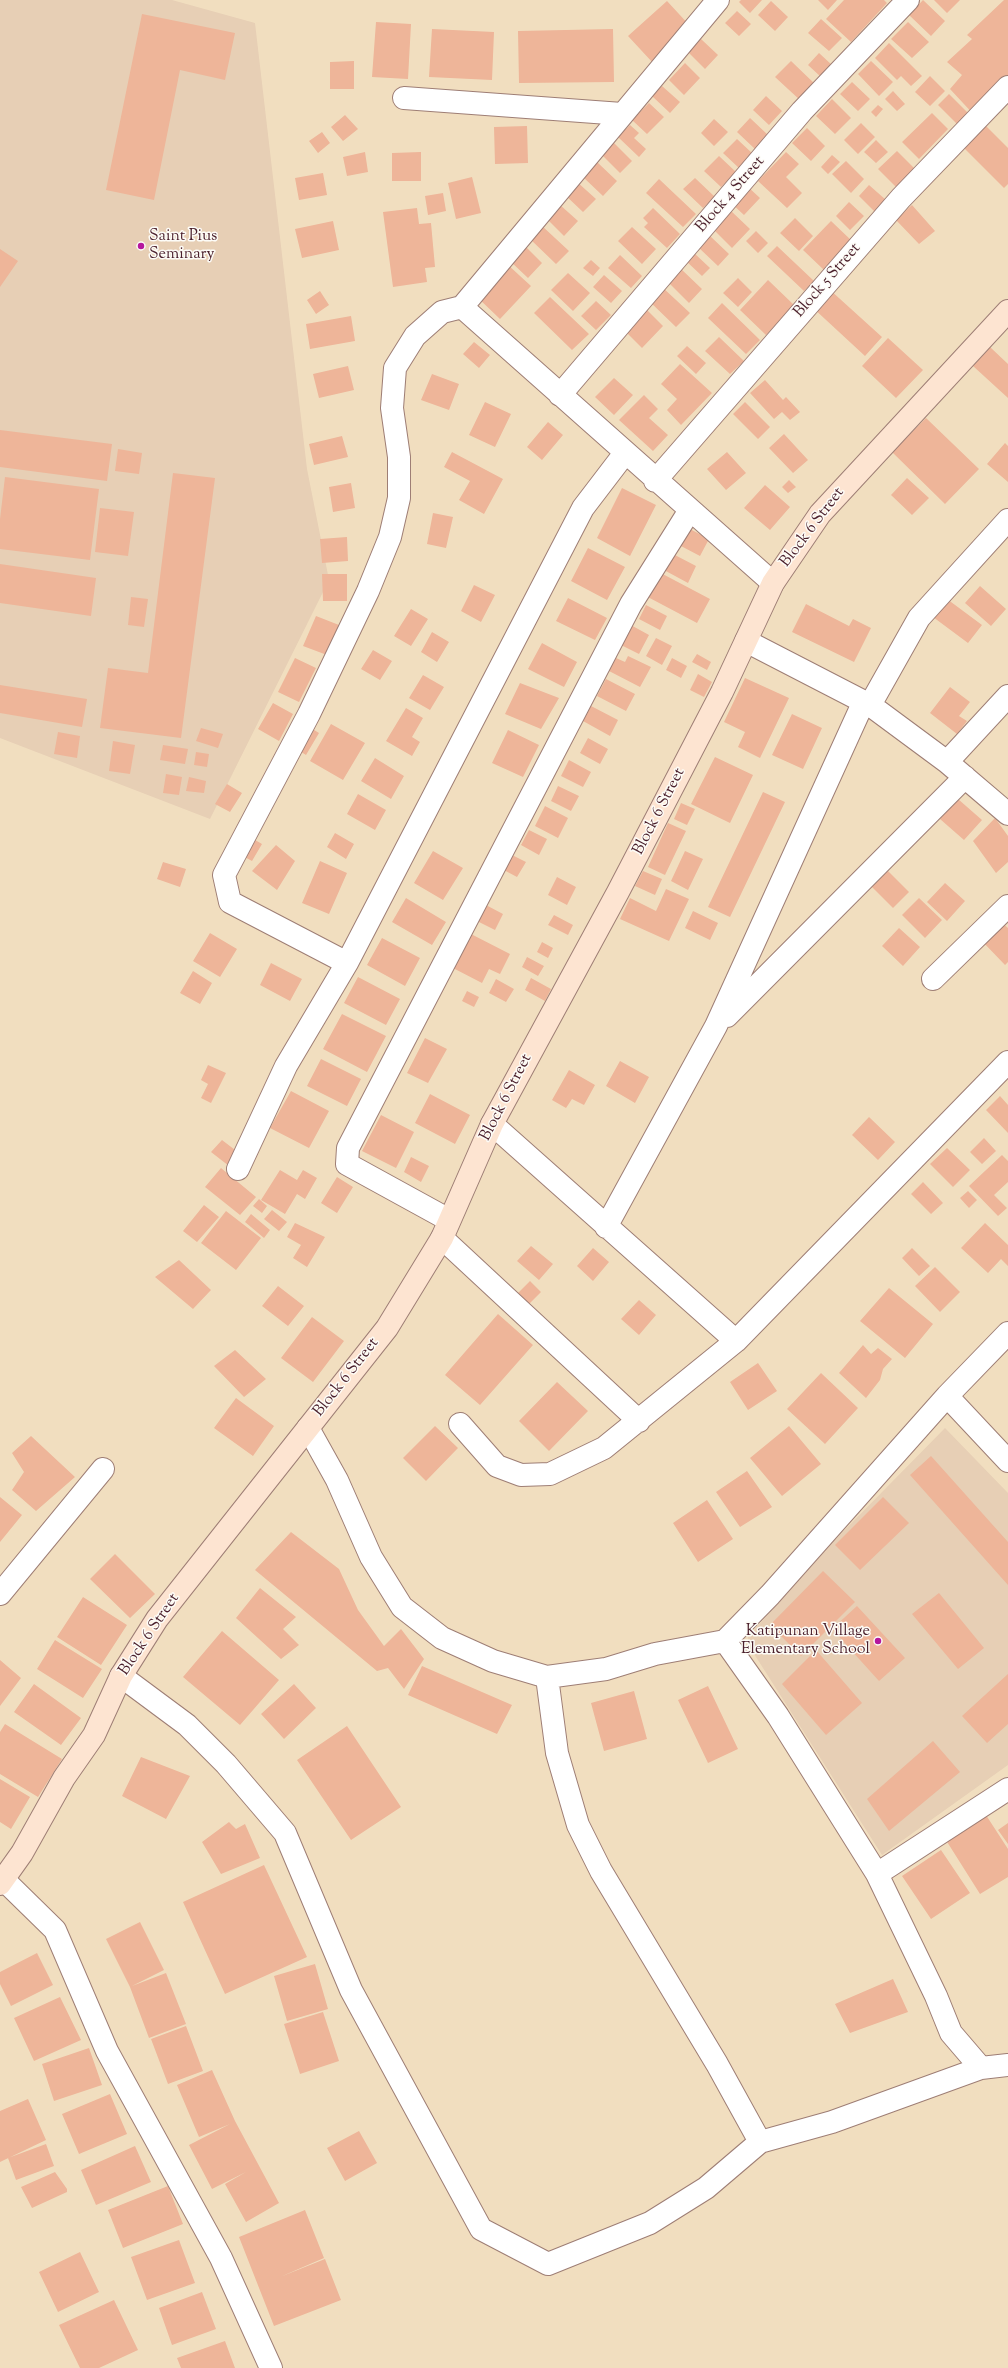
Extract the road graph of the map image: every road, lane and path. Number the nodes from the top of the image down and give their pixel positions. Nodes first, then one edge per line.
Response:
1 (718, 0) edge
2 (908, 0) edge
3 (1008, 87) edge
4 (404, 98) dead end
5 (622, 114) junction
6 (462, 308) junction
7 (1008, 311) edge
8 (560, 395) junction
9 (624, 453) junction
10 (655, 480) junction
11 (690, 510) junction
12 (1008, 520) edge
13 (773, 583) junction
14 (746, 641) junction
15 (1008, 696) edge
16 (867, 703) junction
17 (948, 762) junction
18 (965, 777) junction
19 (1008, 814) edge
20 (1008, 906) edge
21 (347, 963) junction
22 (933, 979) dead end
23 (716, 1026) junction
24 (1008, 1062) edge
25 (492, 1124) junction
26 (238, 1169) dead end
27 (606, 1226) junction
28 (446, 1229) junction
29 (1008, 1333) edge
30 (736, 1342) junction
31 (948, 1396) junction
32 (638, 1421) junction
33 (460, 1424) dead end
34 (308, 1428) junction
35 (1008, 1461) edge
36 (103, 1469) dead end
37 (0, 1594) edge
38 (725, 1641) junction
39 (121, 1676) junction
40 (547, 1677) junction
41 (1008, 1789) edge
42 (878, 1874) junction
43 (2, 1882) edge
44 (1008, 2065) edge
45 (981, 2068) junction
46 (760, 2142) junction
47 (271, 2368) edge

1 - 5 street
2 - 8 street, Block 4 Street
3 - 10 street, Block 5 Street
4 - 5 street
5 - 6 street
6 - 8 street
6 - 21 street
7 - 13 street, Block 6 Street
8 - 9 street
9 - 10 street
9 - 21 street
10 - 11 street
11 - 13 street
11 - 28 street
12 - 16 street
13 - 14 street, Block 6 Street
14 - 16 street
14 - 25 street, Block 6 Street
15 - 17 street
16 - 17 street
16 - 23 street
17 - 18 street
18 - 19 street
18 - 23 street
20 - 22 street
21 - 26 street
23 - 27 street
24 - 30 street
25 - 27 street
25 - 28 street, Block 6 Street
27 - 30 street
28 - 32 street
28 - 34 street, Block 6 Street
29 - 31 street
30 - 32 street
31 - 35 street
31 - 38 street
32 - 33 street
34 - 39 street, Block 6 Street
34 - 40 street
36 - 37 street
38 - 40 street
38 - 42 street
39 - 43 street, Block 6 Street
39 - 46 street
40 - 46 street
41 - 42 street
42 - 45 street
43 - 47 street
44 - 45 street
45 - 46 street

